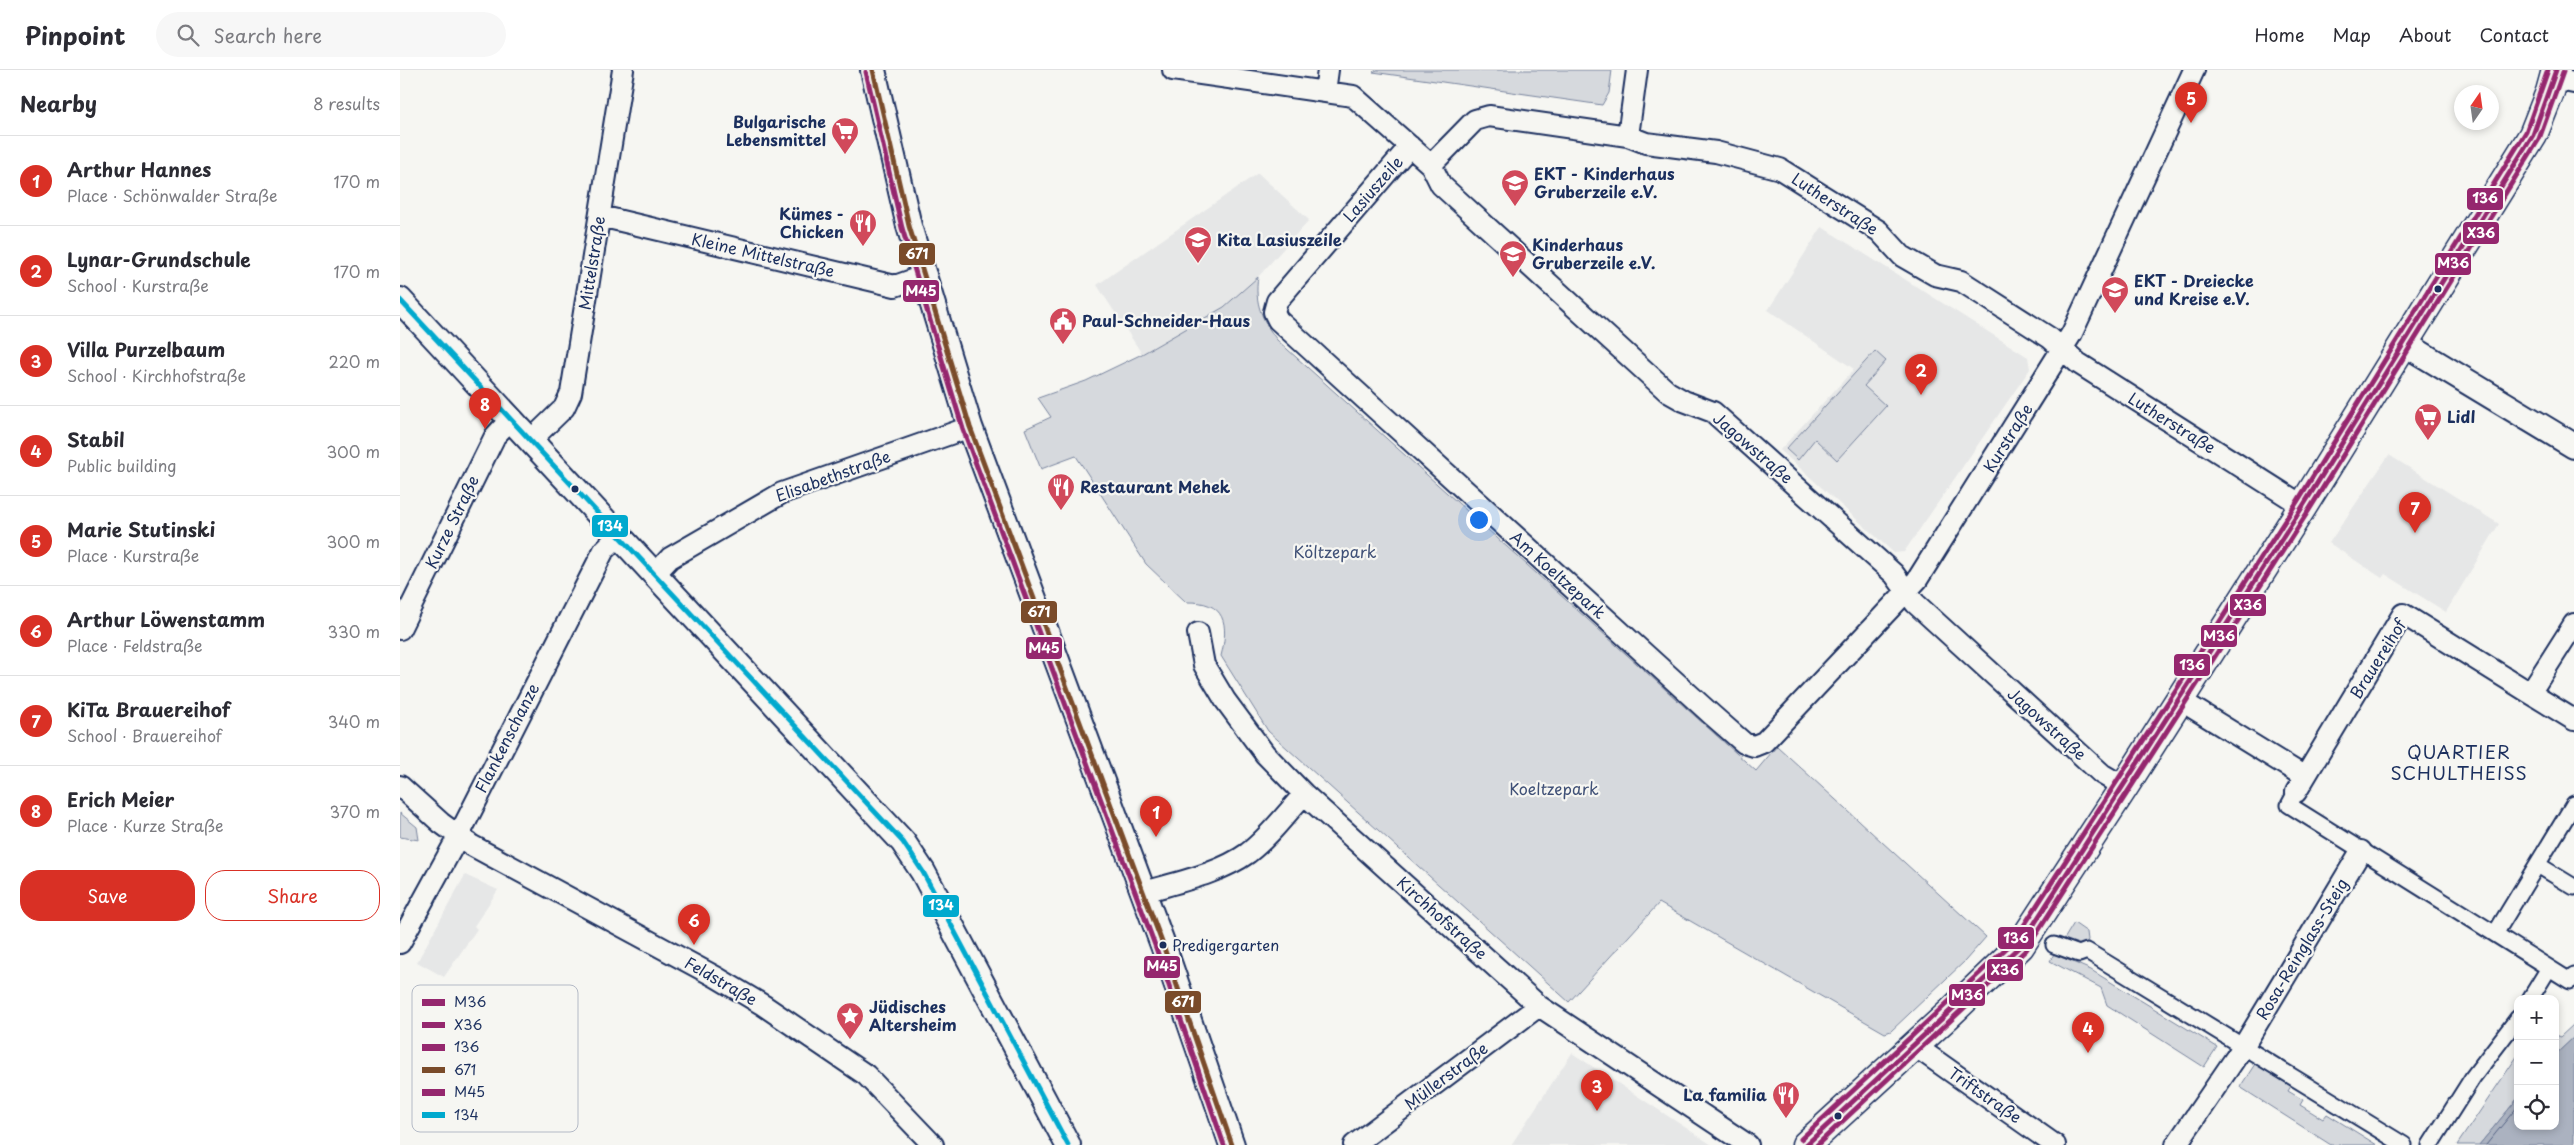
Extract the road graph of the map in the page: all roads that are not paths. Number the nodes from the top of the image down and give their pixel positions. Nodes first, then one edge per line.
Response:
1 (623, 70) edge
2 (873, 70) edge
3 (1173, 70) edge
4 (1328, 70) edge
5 (1637, 70) edge
6 (2194, 70) edge
7 (2561, 78) edge
8 (1325, 92) junction
9 (1628, 136) junction
10 (1410, 146) junction
11 (1431, 164) junction
12 (600, 216) junction
13 (926, 275) junction
14 (400, 300) edge
15 (1277, 301) joint
16 (2405, 344) junction
17 (2063, 350) junction
18 (510, 420) junction
19 (970, 427) junction
20 (531, 440) junction
21 (2574, 446) edge
22 (2303, 506) junction
23 (618, 536) junction
24 (654, 575) junction
25 (1906, 591) junction
26 (2574, 624) edge
27 (400, 629) edge
28 (1198, 633) dead end
29 (2530, 693) junction
30 (2180, 700) junction
31 (2574, 720) edge
32 (1744, 743) joint
33 (2301, 785) junction
34 (400, 786) edge
35 (2124, 787) junction
36 (1304, 794) junction
37 (2574, 804) edge
38 (458, 837) junction
39 (2360, 851) junction
40 (2538, 865) junction
41 (2574, 887) edge
42 (1144, 892) junction
43 (2495, 934) junction
44 (400, 944) edge
45 (2054, 945) dead end
46 (2548, 968) junction
47 (2574, 975) edge
48 (2532, 995) edge
49 (1538, 1006) junction
50 (2514, 1023) edge
51 (1915, 1046) junction
52 (2243, 1047) junction
53 (934, 1145) edge
54 (1068, 1145) edge
55 (1232, 1145) edge
56 (1354, 1145) edge
57 (1748, 1145) edge
58 (1806, 1145) edge
59 (2055, 1145) edge
60 (2176, 1145) edge
61 (2404, 1145) edge
62 (2430, 1145) edge

1 - 12 street, Mittelstraße
2 - 13 street
3 - 8 street, Jagowstraße
4 - 8 street
5 - 9 street
6 - 17 street, Kurstraße
7 - 16 main road
8 - 10 street, Jagowstraße
9 - 11 street, Lutherstraße
9 - 17 street, Lutherstraße
10 - 11 street, Jagowstraße
10 - 15 street, Lasiuszeile
11 - 25 street, Jagowstraße
12 - 13 street, Kleine Mittelstraße
12 - 20 street, Mittelstraße
13 - 19 street
14 - 18 street
15 - 32 street, Am Koeltzepark
16 - 21 street
16 - 22 main road
17 - 22 street, Lutherstraße
17 - 25 street, Kurstraße
18 - 20 street
18 - 27 street, Kurze Straße
19 - 24 street, Elisabethstraße
19 - 42 street
20 - 23 street
22 - 30 main road
23 - 24 street
23 - 38 street, Flankenschanze
24 - 54 street
25 - 32 street, Kurstraße
25 - 35 street, Jagowstraße
26 - 29 street
28 - 36 street, Kirchhofstraße
29 - 31 street, Brauereihof
29 - 33 street, Brauereihof
30 - 33 street
30 - 35 main road
33 - 39 street
34 - 38 street, Feldstraße
35 - 51 main road
36 - 42 street
36 - 49 street, Kirchhofstraße
37 - 40 street
38 - 44 street, Flankenschanze
38 - 53 street, Feldstraße
39 - 43 street
39 - 52 street, Rosa-Reinglass-Steig
40 - 41 street
40 - 43 street
42 - 55 street
43 - 46 street
45 - 52 street
46 - 47 street
46 - 48 street
49 - 56 street, Müllerstraße
49 - 57 street, Kirchhofstraße
50 - 62 street
51 - 58 main road
51 - 59 street, Triftstraße
52 - 60 street, Rosa-Reinglass-Steig
52 - 61 street

